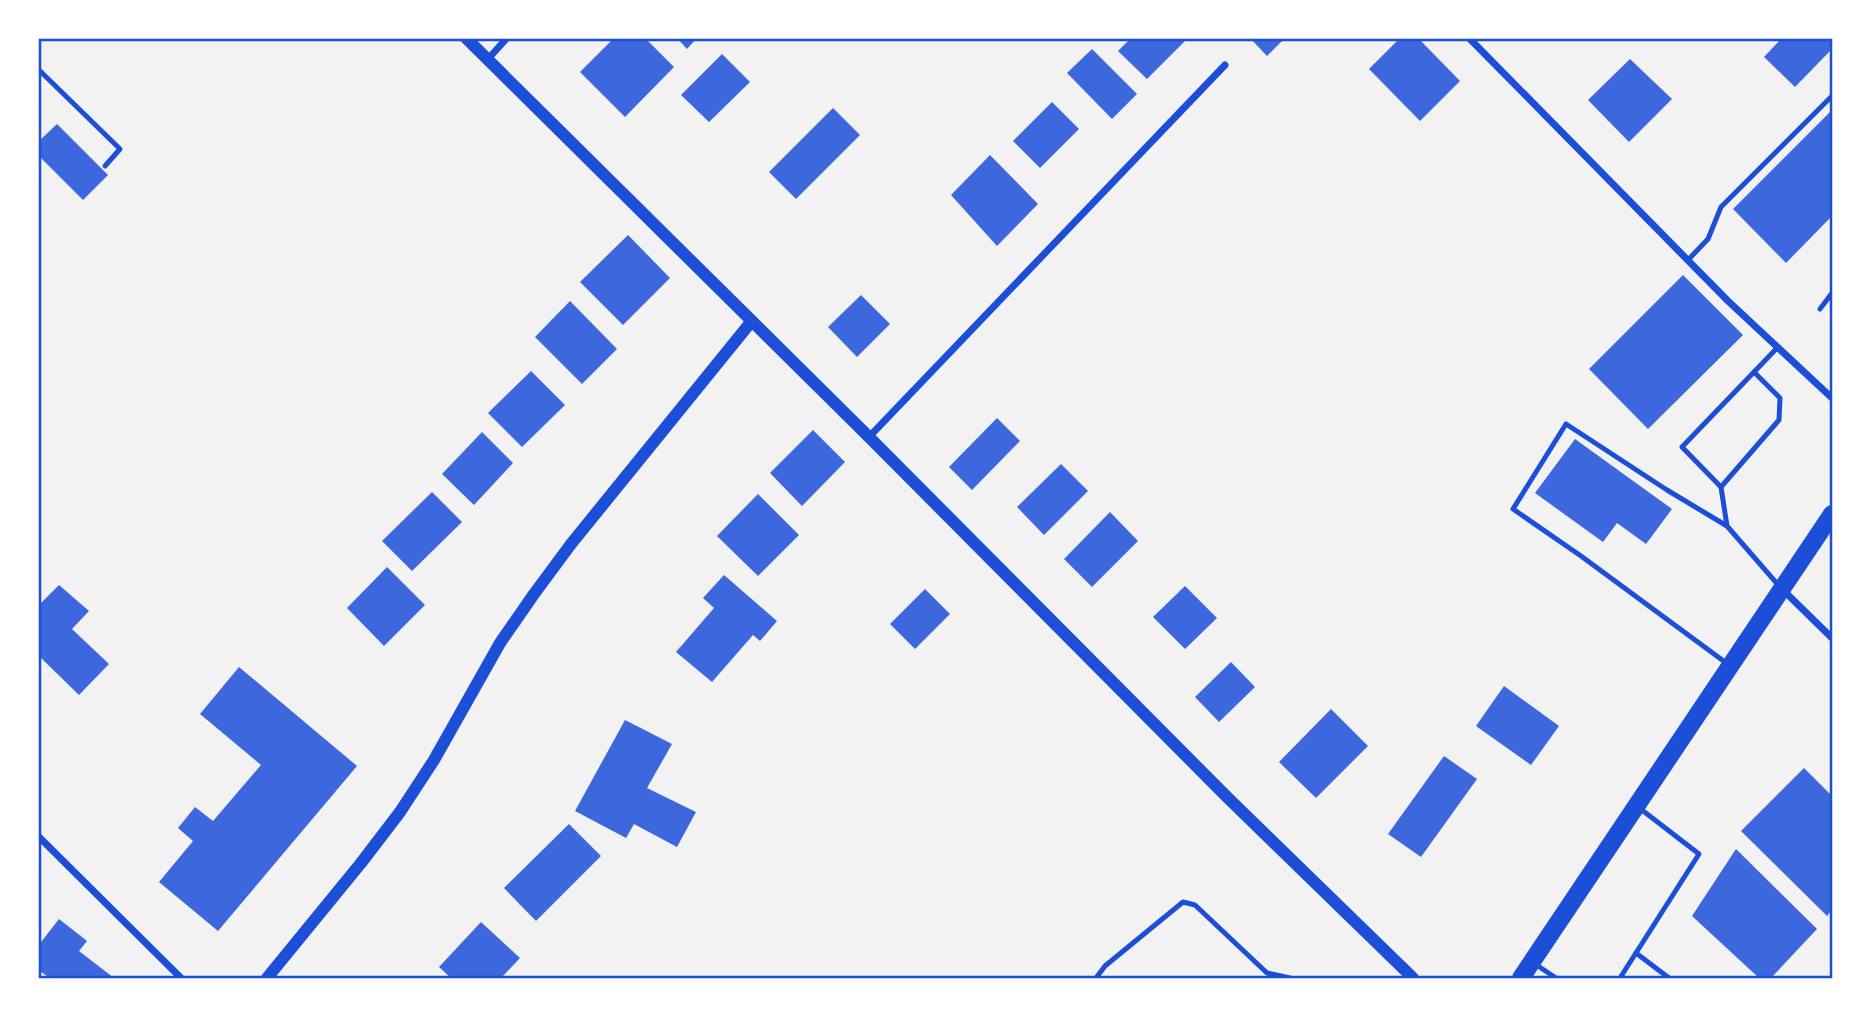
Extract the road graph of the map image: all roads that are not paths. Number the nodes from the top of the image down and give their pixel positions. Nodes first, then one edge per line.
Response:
1 (466, 38) edge
2 (507, 38) edge
3 (1469, 38) edge
4 (488, 59) junction
5 (1225, 65) dead end
6 (38, 68) edge
7 (1832, 96) edge
8 (105, 166) dead end
9 (1688, 260) junction
10 (1832, 293) edge
11 (1820, 309) dead end
12 (751, 322) junction
13 (1778, 347) junction
14 (1754, 372) junction
15 (1832, 398) edge
16 (869, 437) junction
17 (1721, 487) junction
18 (1832, 514) edge
19 (1727, 526) junction
20 (1782, 589) junction
21 (1832, 638) edge
22 (1730, 666) junction
23 (1637, 806) junction
24 (38, 836) edge
25 (1636, 954) junction
26 (1532, 962) junction
27 (181, 978) edge
28 (267, 978) edge
29 (1096, 978) edge
30 (1290, 978) edge
31 (1413, 978) edge
32 (1521, 978) edge
33 (1556, 978) edge
34 (1620, 978) edge
35 (1669, 978) edge

1 - 4 street
2 - 4 street
3 - 9 street
4 - 12 street
5 - 16 street
6 - 8 lane
7 - 9 lane
9 - 13 street
10 - 11 lane
12 - 16 street
12 - 28 street
13 - 14 lane
13 - 15 street
14 - 17 lane
14 - 17 lane
16 - 31 street
17 - 19 lane
18 - 20 main road
19 - 20 lane
19 - 22 lane
20 - 21 street
20 - 22 main road
22 - 23 main road
23 - 25 lane
23 - 26 main road
24 - 27 street
25 - 34 lane
25 - 35 lane
26 - 32 main road
26 - 33 lane
29 - 30 lane

